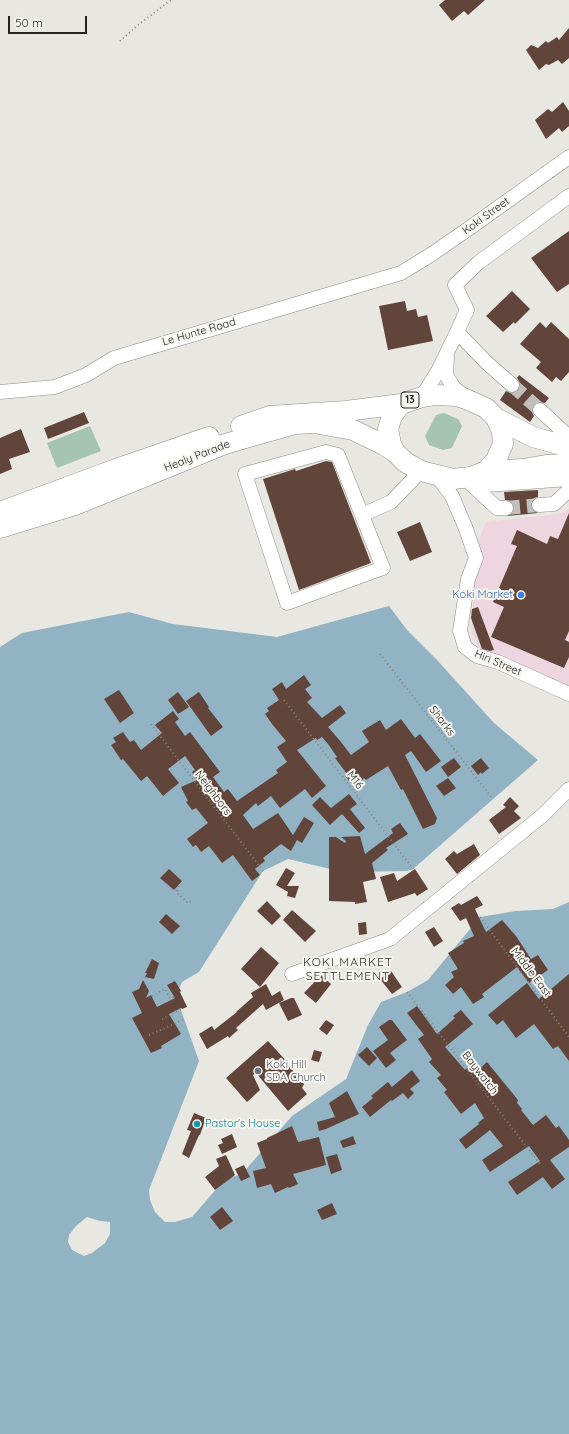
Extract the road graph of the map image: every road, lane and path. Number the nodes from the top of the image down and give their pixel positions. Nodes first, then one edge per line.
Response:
1 (172, 0) edge
2 (120, 41) dead end
3 (569, 157) edge
4 (569, 196) edge
5 (400, 273) joint
6 (457, 332) junction
7 (448, 351) junction
8 (512, 385) tunnel mouth
9 (0, 392) edge
10 (422, 396) junction
11 (471, 402) junction
12 (401, 404) junction
13 (540, 410) tunnel mouth
14 (496, 418) junction
15 (569, 437) edge
16 (569, 447) edge
17 (395, 452) junction
18 (569, 464) edge
19 (428, 473) junction
20 (475, 478) junction
21 (569, 479) edge
22 (569, 490) edge
23 (539, 505) tunnel mouth
24 (506, 508) tunnel mouth
25 (0, 512) edge
26 (362, 515) junction
27 (0, 528) edge
28 (380, 654) dead end
29 (569, 694) edge
30 (284, 700) dead end
31 (151, 724) dead end
32 (569, 789) edge
33 (492, 798) dead end
34 (413, 869) dead end
35 (263, 871) dead end
36 (178, 886) dead end
37 (191, 901) dead end
38 (480, 917) dead end
39 (292, 974) dead end
40 (407, 992) dead end
41 (152, 996) dead end
42 (176, 996) dead end
43 (181, 1009) dead end
44 (162, 1019) dead end
45 (185, 1019) dead end
46 (149, 1036) dead end
47 (569, 1037) edge
48 (540, 1164) dead end

1 - 2 path
3 - 5 street, Koki Street
4 - 6 street
5 - 9 street, Le Hunte Road
6 - 7 street
6 - 8 street
7 - 10 street
7 - 11 street
10 - 11 highway, 13
10 - 12 highway, 13
11 - 14 highway, 13
12 - 17 highway, 13
12 - 25 highway, Healy Parade
13 - 15 street
14 - 16 highway, 13
14 - 20 highway
17 - 19 highway
17 - 27 highway, Healy Parade
18 - 20 highway
19 - 20 highway
19 - 26 street
19 - 29 street, Hiri Street
20 - 21 street
20 - 24 street
22 - 23 street
26 - 26 street
28 - 33 path, Sharks
30 - 34 path, M16
31 - 35 path, Neighbors
32 - 39 street
36 - 37 path
38 - 47 path, Middle East
40 - 48 path, Baywatch
41 - 42 path
43 - 44 path
45 - 46 path

